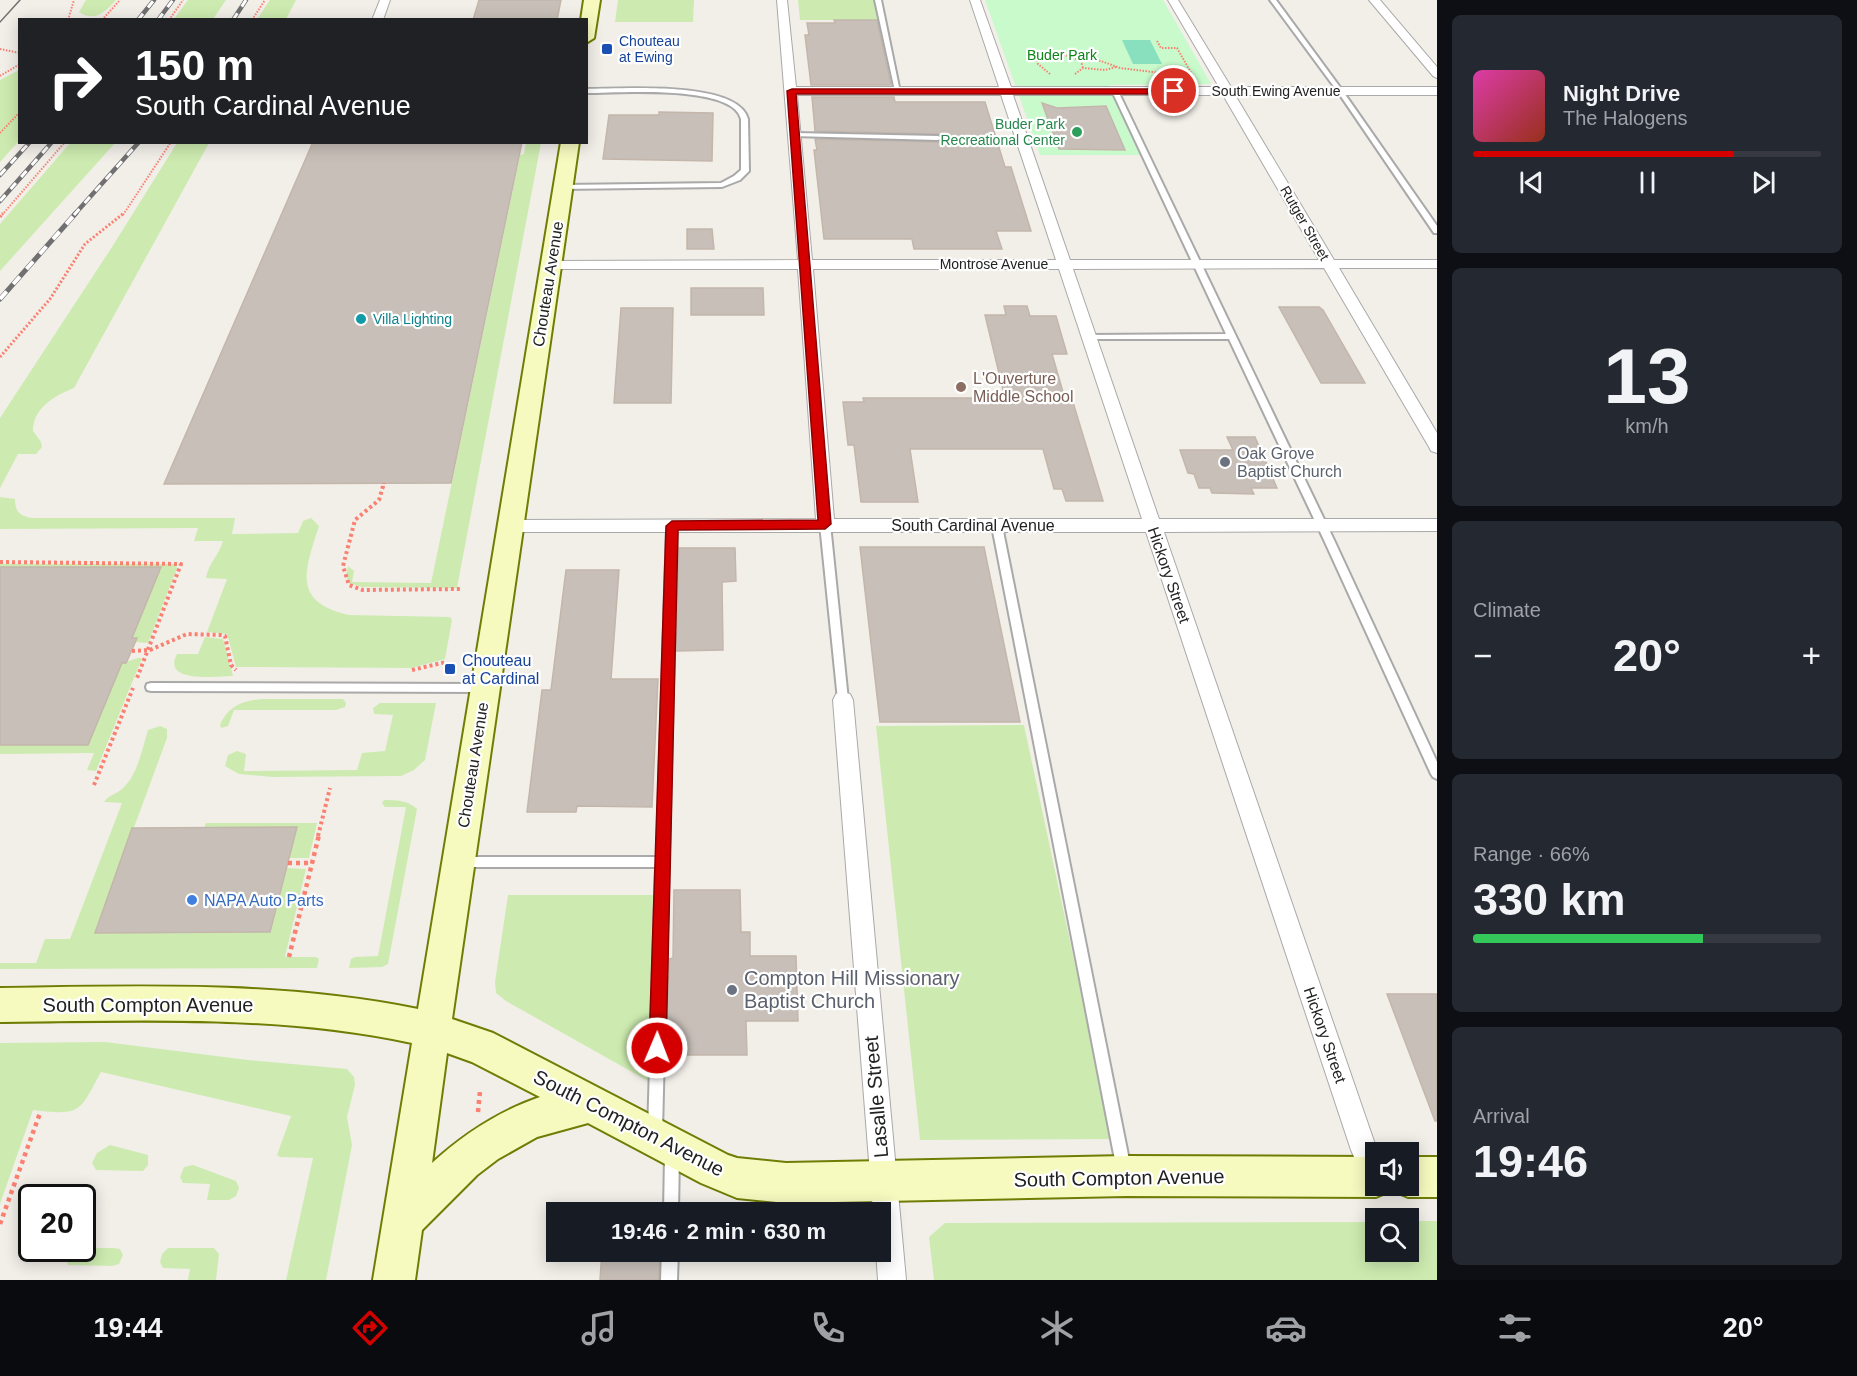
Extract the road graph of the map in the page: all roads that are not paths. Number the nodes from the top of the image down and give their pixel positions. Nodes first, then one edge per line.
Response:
1 (385, 0) edge
2 (592, 0) edge
3 (782, 0) edge
4 (878, 0) edge
5 (975, 0) edge
6 (1173, 0) edge
7 (1273, 0) edge
8 (1374, 0) edge
9 (378, 18) edge
10 (588, 25) edge
11 (1437, 74) edge
12 (588, 91) edge
13 (792, 91) junction
14 (898, 91) junction
15 (1115, 91) junction
16 (1228, 91) junction
17 (1340, 91) junction
18 (1437, 91) edge
19 (1005, 92) junction
20 (795, 135) junction
21 (938, 138) dead end
22 (570, 144) edge
23 (563, 187) junction
24 (1437, 231) edge
25 (1064, 264) junction
26 (1198, 264) junction
27 (1437, 264) edge
28 (805, 265) junction
29 (1329, 265) junction
30 (551, 266) junction
31 (1232, 336) junction
32 (1088, 337) junction
33 (1437, 447) edge
34 (825, 524) junction
35 (1152, 525) junction
36 (1322, 525) junction
37 (1437, 525) edge
38 (510, 526) junction
39 (672, 526) junction
40 (997, 526) junction
41 (151, 687) dead end
42 (486, 688) junction
43 (843, 700) joint
44 (1437, 774) edge
45 (458, 862) junction
46 (663, 862) junction
47 (0, 1005) edge
48 (432, 1030) junction
49 (588, 1104) junction
50 (664, 1142) junction
51 (1365, 1148) edge
52 (1365, 1163) edge
53 (1126, 1176) junction
54 (1419, 1177) edge
55 (1437, 1177) edge
56 (883, 1182) junction
57 (670, 1202) edge
58 (403, 1221) junction
59 (670, 1262) edge
60 (394, 1280) edge
61 (669, 1280) edge
62 (892, 1280) edge

1 - 9 street
2 - 10 main road
3 - 13 street
4 - 14 lane
5 - 19 street, Hickory Street
6 - 16 street, Rutger Street
7 - 17 lane
8 - 11 street
12 - 23 lane
13 - 14 street, South Ewing Avenue
13 - 20 street
14 - 19 street, South Ewing Avenue
15 - 16 street, South Ewing Avenue
15 - 19 street, South Ewing Avenue
15 - 26 lane
16 - 17 street, South Ewing Avenue
16 - 29 street, Rutger Street
17 - 18 street, South Ewing Avenue
17 - 24 lane
19 - 25 street, Hickory Street
20 - 21 lane
20 - 28 street
22 - 23 main road, Chouteau Avenue
23 - 30 main road, Chouteau Avenue
25 - 26 street, Montrose Avenue
25 - 28 street, Montrose Avenue
25 - 32 street, Hickory Street
26 - 29 street, Montrose Avenue
26 - 31 lane
27 - 29 street, Montrose Avenue
28 - 30 street, Montrose Avenue
28 - 34 street
29 - 33 street, Rutger Street
30 - 38 main road, Chouteau Avenue
31 - 32 lane
31 - 36 lane
32 - 35 street, Hickory Street
34 - 39 street, South Cardinal Avenue
34 - 40 street, South Cardinal Avenue
34 - 43 lane
35 - 36 street, South Cardinal Avenue
35 - 40 street, South Cardinal Avenue
35 - 51 street, Hickory Street
36 - 37 street, South Cardinal Avenue
36 - 44 lane
38 - 39 street, South Cardinal Avenue
38 - 42 main road, Chouteau Avenue
39 - 46 lane
40 - 53 lane
41 - 42 lane
42 - 45 main road, Chouteau Avenue
43 - 56 street, Lasalle Street
45 - 46 lane
45 - 48 main road, Chouteau Avenue
46 - 50 lane
47 - 48 main road, South Compton Avenue
48 - 49 main road, South Compton Avenue
48 - 58 main road, Chouteau Avenue
49 - 50 main road, South Compton Avenue
49 - 58 main road
50 - 56 main road, South Compton Avenue
50 - 57 lane
52 - 53 main road, South Compton Avenue
53 - 56 main road, South Compton Avenue
54 - 55 main road
56 - 62 street, Lasalle Street
58 - 60 main road, Chouteau Avenue
59 - 61 lane

